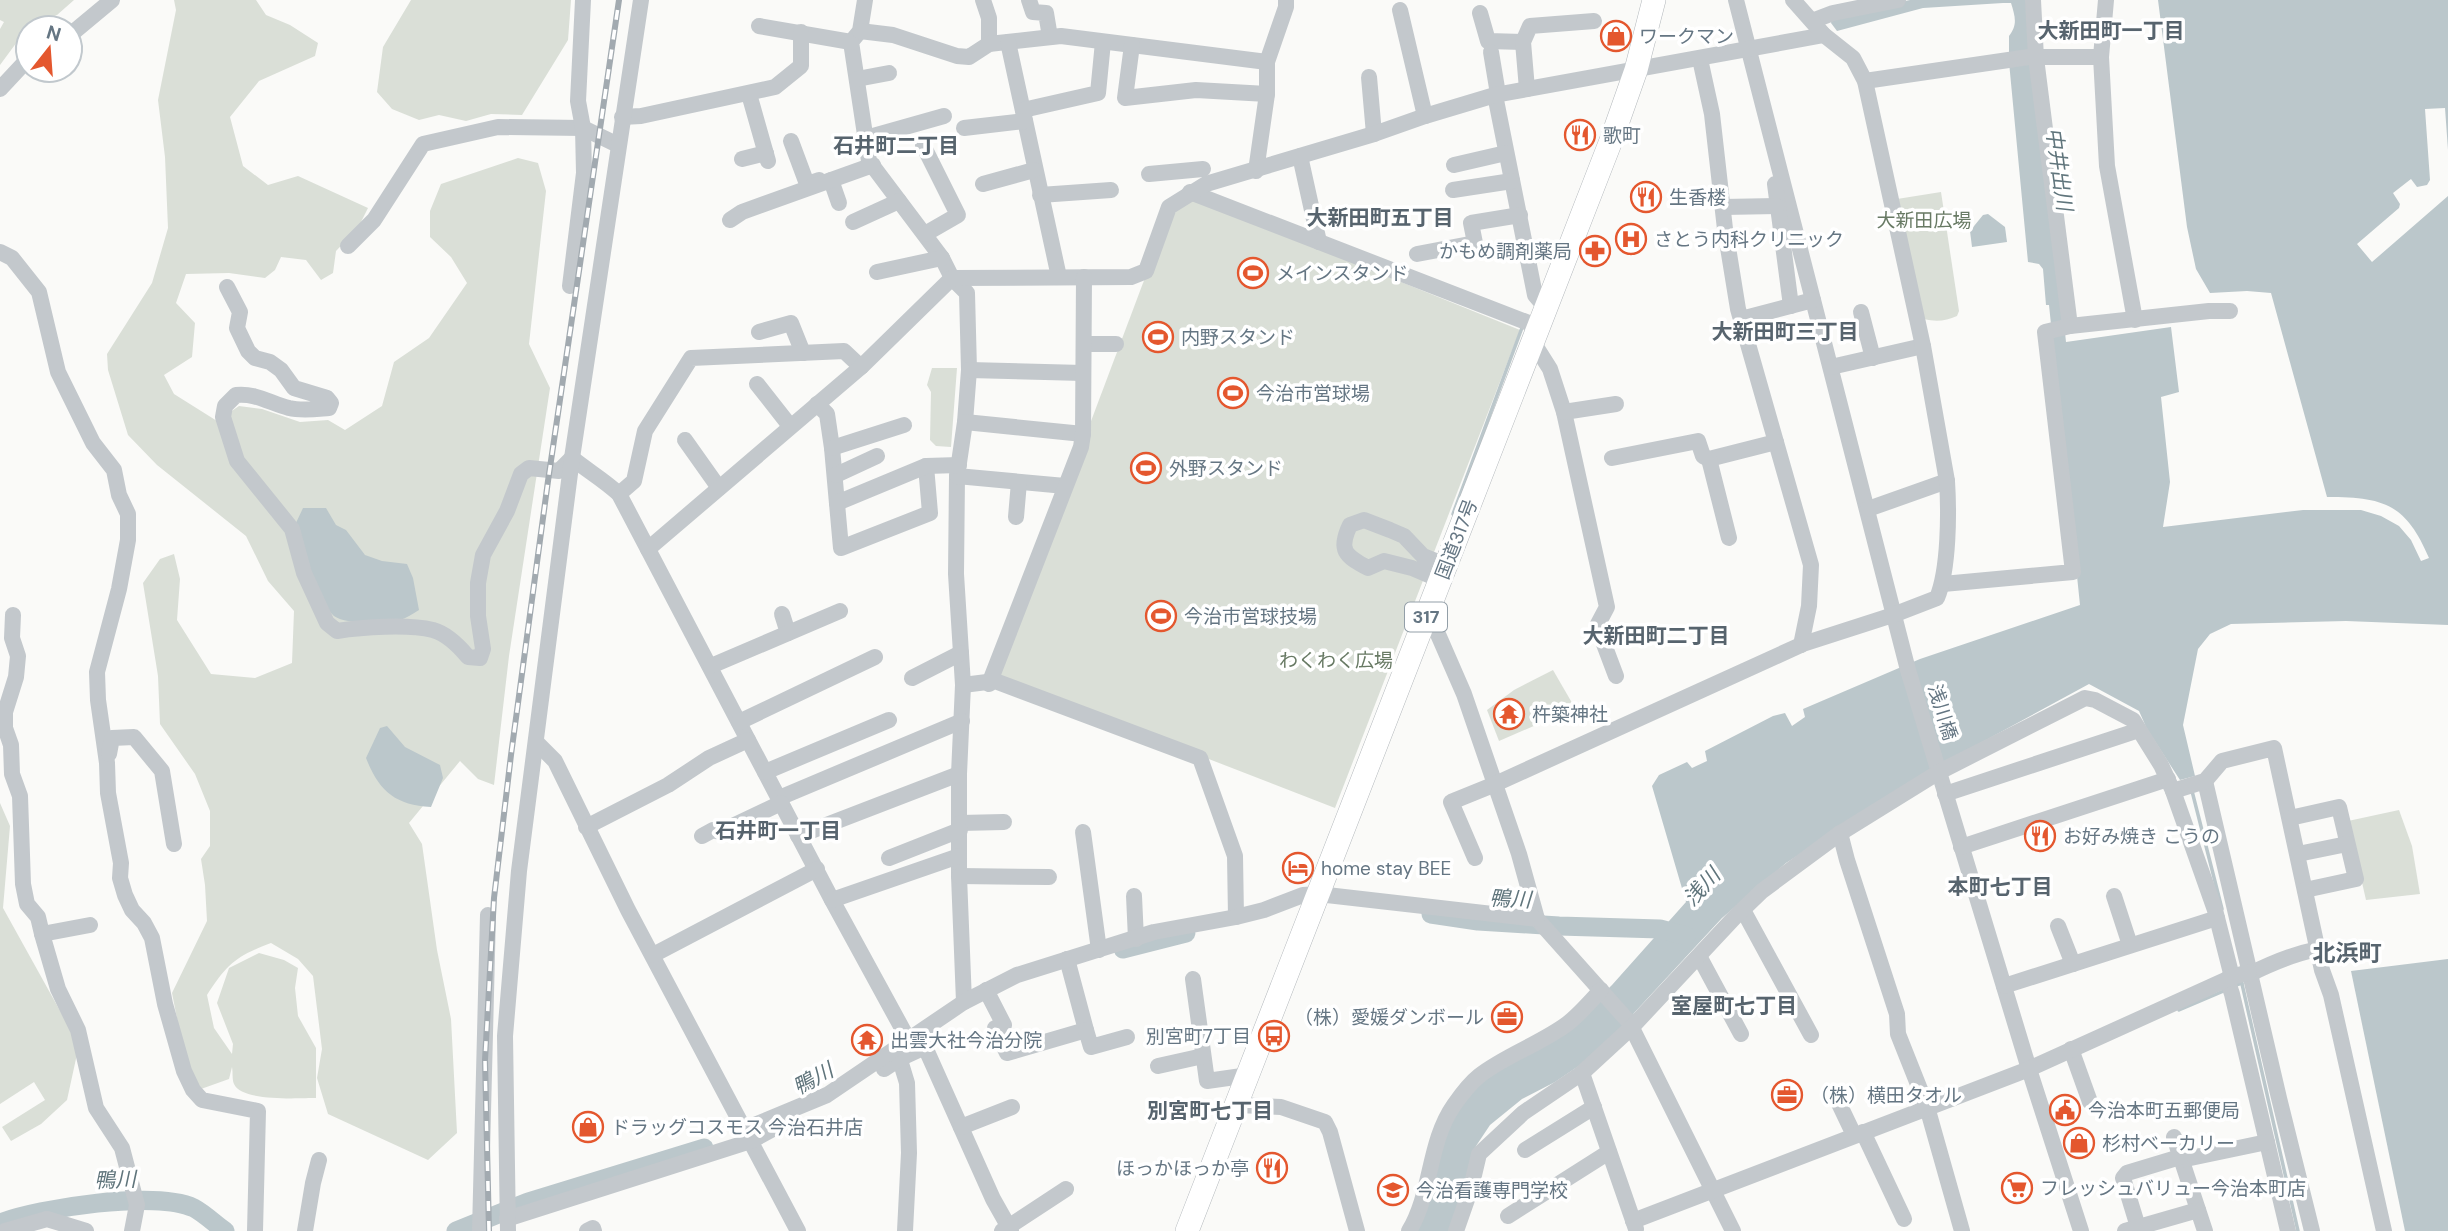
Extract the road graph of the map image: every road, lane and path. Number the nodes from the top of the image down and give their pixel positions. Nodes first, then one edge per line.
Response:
1 (111, 0) edge
2 (583, 0) edge
3 (640, 0) edge
4 (865, 0) edge
5 (983, 0) edge
6 (1029, 0) edge
7 (1286, 0) edge
8 (1654, 0) edge
9 (1736, 0) edge
10 (1793, 0) edge
11 (1898, 0) edge
12 (2033, 0) edge
13 (2106, 0) edge
14 (1400, 10) dead end
15 (1480, 13) dead end
16 (1594, 21) dead end
17 (1812, 22) junction
18 (84, 23) edge
19 (759, 26) dead end
20 (801, 32) junction
21 (1824, 35) junction
22 (856, 36) junction
23 (1050, 37) junction
24 (1008, 42) junction
25 (1103, 42) junction
26 (1523, 42) junction
27 (989, 44) junction
28 (1132, 45) junction
29 (1748, 50) junction
30 (1491, 51) dead end
31 (2032, 57) junction
32 (2101, 57) junction
33 (1700, 59) junction
34 (1268, 62) junction
35 (1636, 70) junction
36 (889, 73) dead end
37 (14, 74) edge
38 (1369, 77) dead end
39 (857, 79) junction
40 (1865, 81) junction
41 (0, 89) edge
42 (1527, 89) junction
43 (748, 94) junction
44 (1267, 94) junction
45 (1497, 95) junction
46 (1024, 115) junction
47 (944, 116) dead end
48 (1424, 116) junction
49 (622, 117) junction
50 (583, 128) junction
51 (964, 128) dead end
52 (1374, 134) junction
53 (866, 138) junction
54 (791, 141) dead end
55 (1772, 141) junction
56 (618, 145) junction
57 (923, 145) dead end
58 (1201, 152) dead end
59 (1506, 153) junction
60 (1300, 156) junction
61 (742, 159) dead end
62 (873, 165) junction
63 (1454, 165) dead end
64 (1034, 170) junction
65 (1255, 170) junction
66 (1149, 174) dead end
67 (828, 181) junction
68 (1511, 181) junction
69 (1199, 182) junction
70 (983, 184) dead end
71 (1111, 190) dead end
72 (1453, 190) dead end
73 (1040, 195) junction
74 (899, 201) junction
75 (839, 203) dead end
76 (1777, 206) junction
77 (1723, 207) junction
78 (1520, 215) junction
79 (730, 220) dead end
80 (853, 222) dead end
81 (925, 234) junction
82 (1319, 242) junction
83 (348, 246) dead end
84 (0, 252) edge
85 (1417, 254) dead end
86 (942, 258) junction
87 (877, 272) dead end
88 (1059, 277) junction
89 (1084, 277) junction
90 (952, 278) junction
91 (570, 286) dead end
92 (227, 287) dead end
93 (1813, 300) junction
94 (1791, 306) junction
95 (2230, 311) dead end
96 (1861, 312) dead end
97 (1741, 319) junction
98 (2135, 320) junction
99 (1539, 325) junction
100 (2061, 328) junction
101 (759, 332) dead end
102 (1085, 344) junction
103 (1116, 344) dead end
104 (1923, 346) junction
105 (803, 353) junction
106 (1873, 358) junction
107 (1831, 367) junction
108 (861, 368) junction
109 (969, 370) junction
110 (1083, 373) junction
111 (757, 384) dead end
112 (817, 404) junction
113 (1616, 404) dead end
114 (1564, 412) junction
115 (965, 422) junction
116 (904, 425) dead end
117 (790, 426) junction
118 (1083, 433) junction
119 (685, 440) dead end
120 (1776, 442) junction
121 (832, 447) junction
122 (877, 456) dead end
123 (572, 458) junction
124 (1612, 458) dead end
125 (1709, 459) junction
126 (926, 466) junction
127 (958, 470) junction
128 (836, 475) junction
129 (1947, 481) junction
130 (1019, 482) junction
131 (1065, 486) junction
132 (719, 488) junction
133 (619, 494) junction
134 (837, 502) junction
135 (1868, 509) junction
136 (1016, 517) dead end
137 (1729, 538) dead end
138 (648, 549) junction
139 (1443, 573) junction
140 (1943, 584) junction
141 (840, 611) dead end
142 (782, 614) dead end
143 (13, 615) dead end
144 (1893, 615) junction
145 (1425, 619) junction
146 (788, 633) junction
147 (1801, 645) junction
148 (961, 653) junction
149 (875, 657) dead end
150 (711, 666) junction
151 (1616, 676) dead end
152 (912, 678) dead end
153 (989, 684) junction
154 (963, 685) junction
155 (889, 720) dead end
156 (962, 721) junction
157 (739, 722) junction
158 (2139, 730) junction
159 (748, 740) junction
160 (537, 741) junction
161 (107, 763) junction
162 (1938, 769) junction
163 (765, 772) junction
164 (959, 774) junction
165 (2202, 782) junction
166 (1493, 785) junction
167 (2174, 786) junction
168 (1945, 794) junction
169 (780, 801) junction
170 (2290, 818) junction
171 (1004, 822) dead end
172 (586, 827) junction
173 (960, 827) junction
174 (1083, 832) dead end
175 (1840, 833) junction
176 (702, 835) dead end
177 (798, 836) junction
178 (174, 844) dead end
179 (2347, 844) junction
180 (1962, 847) junction
181 (2298, 854) junction
182 (959, 856) junction
183 (889, 858) dead end
184 (1475, 858) dead end
185 (817, 869) junction
186 (959, 876) junction
187 (1049, 877) dead end
188 (2305, 890) junction
189 (1318, 894) junction
190 (2113, 895) dead end
191 (1134, 896) dead end
192 (832, 900) junction
193 (1743, 910) junction
194 (488, 915) dead end
195 (1236, 916) junction
196 (2217, 918) junction
197 (1538, 919) junction
198 (90, 925) dead end
199 (2058, 926) dead end
200 (42, 934) junction
201 (1136, 939) junction
202 (2130, 945) junction
203 (2318, 949) junction
204 (1099, 950) junction
205 (653, 955) junction
206 (1699, 956) junction
207 (1067, 959) junction
208 (2073, 964) junction
209 (2239, 975) junction
210 (1193, 979) dead end
211 (2004, 986) junction
212 (986, 990) junction
213 (1603, 992) junction
214 (964, 1002) junction
215 (1630, 1025) junction
216 (1086, 1030) junction
217 (1741, 1034) dead end
218 (1811, 1035) dead end
219 (1127, 1037) dead end
220 (901, 1049) junction
221 (2071, 1049) junction
222 (1203, 1056) junction
223 (1158, 1066) dead end
224 (2029, 1069) junction
225 (1582, 1073) junction
226 (1249, 1074) junction
227 (1833, 1091) dead end
228 (2090, 1102) dead end
229 (1237, 1105) junction
230 (1012, 1107) dead end
231 (1594, 1107) junction
232 (1927, 1107) junction
233 (961, 1127) junction
234 (1858, 1133) junction
235 (748, 1135) junction
236 (2174, 1137) dead end
237 (2267, 1142) junction
238 (1525, 1150) dead end
239 (1609, 1152) junction
240 (2181, 1158) junction
241 (319, 1160) dead end
242 (1066, 1189) dead end
243 (1712, 1189) junction
244 (2198, 1210) junction
245 (1508, 1216) dead end
246 (1905, 1219) dead end
247 (508, 1225) edge
248 (1635, 1226) edge
249 (2131, 1229) edge
250 (1007, 1230) edge
251 (5, 1231) edge
252 (10, 1231) edge
253 (86, 1231) edge
254 (132, 1231) edge
255 (255, 1231) edge
256 (305, 1231) edge
257 (480, 1231) edge
258 (587, 1231) edge
259 (594, 1231) edge
260 (798, 1231) edge
261 (905, 1231) edge
262 (1187, 1231) edge
263 (1357, 1231) edge
264 (1409, 1231) edge
265 (1456, 1231) edge
266 (1732, 1231) edge
267 (1962, 1231) edge
268 (2081, 1231) edge
269 (2205, 1231) edge
270 (2288, 1231) edge
271 (2312, 1231) edge
272 (2384, 1231) edge

1 - 18 street
2 - 50 street
3 - 49 street
4 - 22 street
5 - 27 street
6 - 23 street
7 - 34 street
8 - 35 highway, 国道317号 / 317
9 - 29 street
10 - 17 street
11 - 17 street
12 - 31 street
13 - 32 street
14 - 48 street
15 - 26 street
16 - 26 street
17 - 21 street
19 - 20 street
20 - 22 street
20 - 43 street
21 - 29 street
21 - 40 street
22 - 27 street
22 - 39 street
23 - 24 street
23 - 25 street
24 - 27 street
24 - 46 street
25 - 28 street
25 - 46 street
26 - 42 street
28 - 34 street
28 - 44 street
29 - 33 street
29 - 55 street
30 - 45 street
31 - 32 street
31 - 40 street
31 - 100 street
32 - 98 street
33 - 35 street
33 - 77 street
34 - 44 street
35 - 42 street
35 - 99 highway, 国道317号 / 317
36 - 39 street
37 - 41 street
38 - 52 street
39 - 53 street
40 - 104 street
42 - 45 street
43 - 49 street
43 - 61 street
44 - 65 street
45 - 48 street
45 - 59 street
46 - 51 street
46 - 64 street
47 - 53 street
48 - 52 street
49 - 56 street
50 - 56 street
50 - 83 street
50 - 91 street
52 - 60 street
53 - 62 street
54 - 67 street
55 - 76 street
55 - 93 street, 浅川橋
56 - 123 street
57 - 81 street
58 - 69 street
59 - 63 street
59 - 68 street
60 - 65 street
60 - 82 street
62 - 67 street
62 - 74 street
64 - 70 street
64 - 73 street
65 - 69 street
66 - 69 street
67 - 75 street
67 - 79 street
68 - 72 street
68 - 78 street
69 - 82 street
69 - 89 street
71 - 73 street
73 - 88 street
74 - 80 street
74 - 81 street
76 - 77 street
76 - 94 street
77 - 97 street
78 - 85 street
78 - 99 street
81 - 86 street
82 - 99 street
84 - 161 street
86 - 87 street
86 - 90 street
88 - 89 street
88 - 90 street
89 - 102 street
90 - 108 street
90 - 109 street
92 - 123 street
93 - 94 street
93 - 107 street, 浅川橋
94 - 97 street
95 - 98 street
96 - 106 street
97 - 120 street
98 - 100 street
99 - 114 street
99 - 139 highway, 国道317号 / 317
100 - 140 street
101 - 105 street
102 - 103 street
102 - 110 street
104 - 106 street
104 - 129 street
105 - 108 street
105 - 133 street
106 - 107 street
107 - 135 street, 浅川橋
108 - 112 street
109 - 110 street
109 - 115 street
110 - 118 street
111 - 117 street
112 - 117 street
112 - 121 street
113 - 114 street
114 - 151 street
115 - 118 street
115 - 127 street
116 - 121 street
117 - 132 street
118 - 131 street
119 - 132 street
120 - 125 street
120 - 147 street
121 - 128 street
122 - 128 street
123 - 133 street
123 - 160 street
124 - 125 street
125 - 137 street
126 - 127 street
126 - 134 street
126 - 134 street
127 - 130 street
127 - 148 street
128 - 134 street
129 - 135 street
129 - 140 street
130 - 131 street
130 - 136 street
131 - 153 street
132 - 138 street
133 - 138 street
135 - 144 street, 浅川橋
138 - 150 street
139 - 139 street
139 - 145 highway, 国道317号 / 317
140 - 144 street
141 - 146 street
142 - 146 street
143 - 200 street
144 - 147 street
144 - 162 street, 浅川橋
145 - 166 street
145 - 189 highway, 国道317号 / 317
146 - 150 street
147 - 166 street
148 - 152 street
148 - 154 street
149 - 157 street
150 - 157 street
153 - 154 street
153 - 195 street
154 - 156 street
155 - 163 street
156 - 164 street
156 - 169 street
157 - 159 street
158 - 162 street
158 - 167 street
158 - 168 street
159 - 163 street
159 - 172 street
160 - 172 street
160 - 247 street
161 - 178 street
161 - 255 street
162 - 168 street, 浅川橋
162 - 175 street
163 - 169 street
164 - 173 street
164 - 177 street
165 - 167 street
165 - 170 street
165 - 209 street
166 - 184 street
166 - 197 street
167 - 180 street
167 - 196 street
168 - 180 street, 浅川橋
169 - 176 street
169 - 177 street
170 - 179 street
170 - 181 street
171 - 173 street
172 - 205 street
173 - 182 street
173 - 183 street
174 - 204 street
175 - 193 street
175 - 232 street
177 - 185 street
179 - 181 street
179 - 188 street
180 - 211 street, 浅川橋
181 - 188 street
182 - 186 street
182 - 192 street
185 - 192 street
185 - 205 street
186 - 187 street
186 - 214 street
188 - 203 street
189 - 195 street
189 - 197 street
189 - 226 highway, 国道317号 / 317
190 - 202 street
191 - 201 street
192 - 220 street
193 - 206 street
193 - 218 street
194 - 257 street
195 - 201 street
196 - 202 street
196 - 209 street
197 - 213 street
198 - 200 street
199 - 208 street
200 - 254 street
201 - 204 street
202 - 208 street
203 - 209 street
203 - 272 street
204 - 207 street
205 - 235 street
206 - 215 street
206 - 217 street
207 - 212 street
207 - 216 street
208 - 211 street
209 - 221 street
209 - 237 street
209 - 271 street
210 - 222 street
211 - 224 street, 浅川橋
212 - 214 street
212 - 216 street
213 - 215 street
213 - 264 street
214 - 220 street
215 - 225 street
215 - 243 street
216 - 219 street
220 - 233 street
220 - 235 street
220 - 261 street
221 - 224 street
221 - 228 street
222 - 223 street
222 - 226 street
224 - 232 street
224 - 268 street, 浅川橋
225 - 231 street
225 - 265 street
226 - 229 highway, 国道317号 / 317
227 - 234 street
229 - 262 highway, 国道317号 / 317
229 - 263 street
230 - 233 street
231 - 238 street
231 - 239 street
232 - 234 street
232 - 267 street
233 - 250 street
234 - 243 street
234 - 246 street
235 - 247 street
235 - 260 street
236 - 240 street
237 - 240 street
237 - 270 street
239 - 245 street
239 - 248 street
240 - 244 street
240 - 249 street
241 - 256 street
242 - 250 street
243 - 248 street
243 - 266 street
244 - 249 street
244 - 269 street
251 - 252 street
252 - 253 street
258 - 259 street

